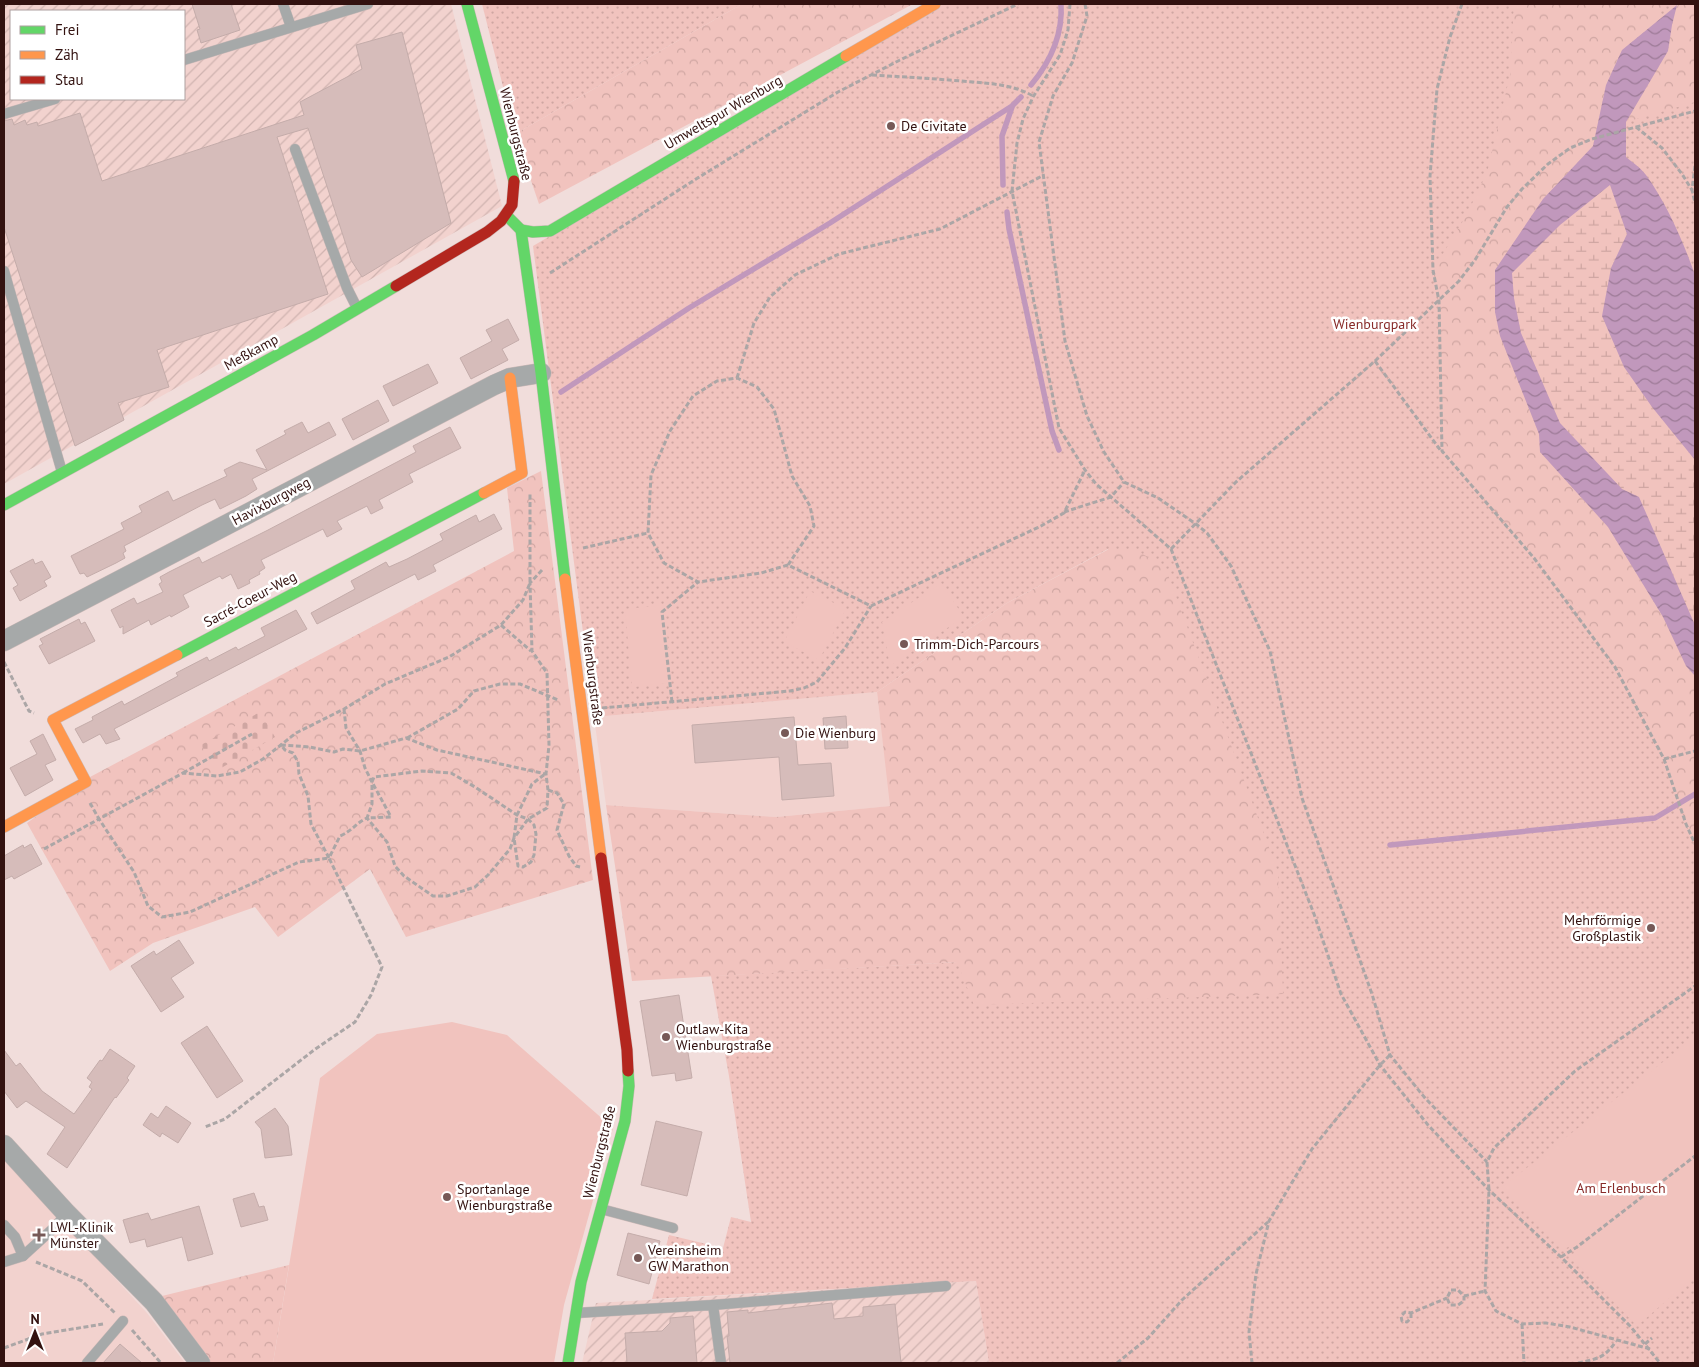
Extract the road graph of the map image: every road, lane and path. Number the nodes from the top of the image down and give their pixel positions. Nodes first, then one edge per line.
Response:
1 (284, 4) edge
2 (368, 4) edge
3 (467, 4) edge
4 (935, 4) edge
5 (1018, 4) edge
6 (1070, 4) edge
7 (1085, 4) edge
8 (1462, 4) edge
9 (291, 28) junction
10 (185, 60) edge
11 (871, 76) junction
12 (1033, 97) junction
13 (52, 100) edge
14 (1695, 111) edge
15 (4, 114) edge
16 (1636, 127) junction
17 (295, 149) dead end
18 (1695, 166) edge
19 (1042, 176) junction
20 (1692, 190) junction
21 (1012, 191) junction
22 (1695, 203) edge
23 (508, 216) junction
24 (521, 230) junction
25 (4, 271) edge
26 (528, 279) junction
27 (1439, 301) junction
28 (358, 309) junction
29 (1374, 361) junction
30 (542, 373) junction
31 (510, 378) junction
32 (737, 378) junction
33 (1442, 451) junction
34 (1085, 470) junction
35 (63, 473) junction
36 (522, 473) junction
37 (1124, 482) junction
38 (1111, 497) junction
39 (4, 505) edge
40 (1064, 512) junction
41 (1196, 524) junction
42 (648, 533) junction
43 (1171, 549) junction
44 (561, 552) junction
45 (788, 565) junction
46 (698, 582) junction
47 (530, 583) junction
48 (871, 606) junction
49 (501, 626) junction
50 (4, 641) edge
51 (532, 651) junction
52 (4, 662) edge
53 (547, 696) junction
54 (672, 702) junction
55 (344, 709) junction
56 (582, 710) junction
57 (53, 720) junction
58 (252, 734) dead end
59 (406, 738) junction
60 (281, 745) junction
61 (360, 751) junction
62 (1695, 751) edge
63 (1664, 759) junction
64 (182, 773) junction
65 (546, 774) junction
66 (372, 782) junction
67 (80, 786) junction
68 (548, 790) junction
69 (517, 815) junction
70 (367, 818) junction
71 (99, 819) junction
72 (528, 819) junction
73 (4, 827) edge
74 (514, 838) junction
75 (1695, 844) edge
76 (44, 849) dead end
77 (329, 858) junction
78 (602, 869) junction
79 (1695, 986) edge
80 (1390, 1055) junction
81 (1380, 1065) junction
82 (205, 1127) dead end
83 (4, 1145) edge
84 (1695, 1156) edge
85 (1487, 1162) junction
86 (1489, 1190) junction
87 (600, 1209) junction
88 (66, 1213) junction
89 (1269, 1221) junction
90 (4, 1225) edge
91 (673, 1228) dead end
92 (23, 1256) junction
93 (1561, 1257) junction
94 (4, 1262) edge
95 (946, 1286) dead end
96 (1486, 1291) junction
97 (1464, 1296) junction
98 (1447, 1298) junction
99 (713, 1305) junction
100 (575, 1313) junction
101 (1411, 1313) dead end
102 (124, 1321) junction
103 (1522, 1324) junction
104 (1652, 1338) dead end
105 (1616, 1340) junction
106 (1645, 1344) junction
107 (4, 1348) edge
108 (1650, 1349) junction
109 (87, 1363) edge
110 (161, 1363) edge
111 (200, 1363) edge
112 (568, 1363) edge
113 (721, 1363) edge
114 (1117, 1363) edge
115 (1252, 1363) edge
116 (1524, 1363) edge
117 (1578, 1363) edge
118 (1660, 1363) edge

1 - 9 lane
2 - 9 lane
3 - 23 street, Wienburgstraße
4 - 24 street, Umweltspur Wienburg
5 - 11 path
6 - 12 path
7 - 19 path
8 - 27 path
9 - 10 lane
11 - 12 path
11 - 26 path
12 - 21 path
13 - 15 lane
14 - 16 path
16 - 20 path
16 - 27 path
17 - 28 lane
18 - 20 path
19 - 21 path
19 - 37 path
20 - 22 path
21 - 32 path
21 - 34 path
23 - 24 street
23 - 28 street, Meßkamp
24 - 26 street, Wienburgstraße
25 - 35 lane
26 - 30 street, Wienburgstraße
27 - 29 path
27 - 33 path
28 - 35 street, Meßkamp
29 - 33 path
29 - 41 path
30 - 31 street, Havixburgweg
30 - 44 street, Wienburgstraße
31 - 36 street
31 - 50 street, Havixburgweg
32 - 42 path
32 - 45 path
33 - 63 path
34 - 38 path
34 - 40 path
35 - 39 street, Meßkamp
36 - 47 path
36 - 57 street, Sacré-Coeur-Weg
37 - 38 path
37 - 41 path
38 - 40 path
38 - 43 path
40 - 48 path
41 - 43 path
41 - 80 path
42 - 44 path
42 - 46 path
43 - 81 path
44 - 56 street, Wienburgstraße
45 - 46 path
45 - 48 path
46 - 54 path
47 - 49 path
47 - 51 path
48 - 54 path
49 - 51 path
49 - 55 path
51 - 53 path
52 - 57 path
53 - 56 path
53 - 59 path
53 - 65 path
54 - 56 path
55 - 60 path
55 - 61 path
56 - 78 street, Wienburgstraße
57 - 67 street
58 - 64 path
59 - 61 path
59 - 65 path
60 - 61 path
60 - 64 path
60 - 77 path
61 - 66 path
62 - 63 path
63 - 75 path
64 - 71 path
65 - 68 path
65 - 69 path
66 - 69 path
66 - 70 path
66 - 70 path
67 - 71 path
67 - 73 street
68 - 72 path
68 - 78 path
69 - 72 path
69 - 74 path
70 - 74 path
70 - 77 path
71 - 76 path
71 - 77 path
72 - 74 path
72 - 74 path
77 - 82 path
78 - 87 street, Wienburgstraße
79 - 85 path
80 - 81 path
80 - 85 path
81 - 86 path
81 - 89 path
83 - 88 street
84 - 93 path
85 - 86 path
86 - 93 path
86 - 96 path
87 - 91 lane
87 - 100 street, Wienburgstraße
88 - 92 lane
88 - 111 street
89 - 114 path
89 - 115 path
90 - 92 lane
92 - 94 lane
92 - 102 path
93 - 106 path
95 - 99 lane
96 - 97 path
96 - 103 path
97 - 98 path
97 - 98 path
98 - 101 path
99 - 100 lane
99 - 113 lane
100 - 112 street, Wienburgstraße
102 - 107 path
102 - 109 lane
102 - 110 path
103 - 105 path
103 - 116 path
104 - 106 path
105 - 108 path
105 - 117 path
106 - 108 path
108 - 118 path

